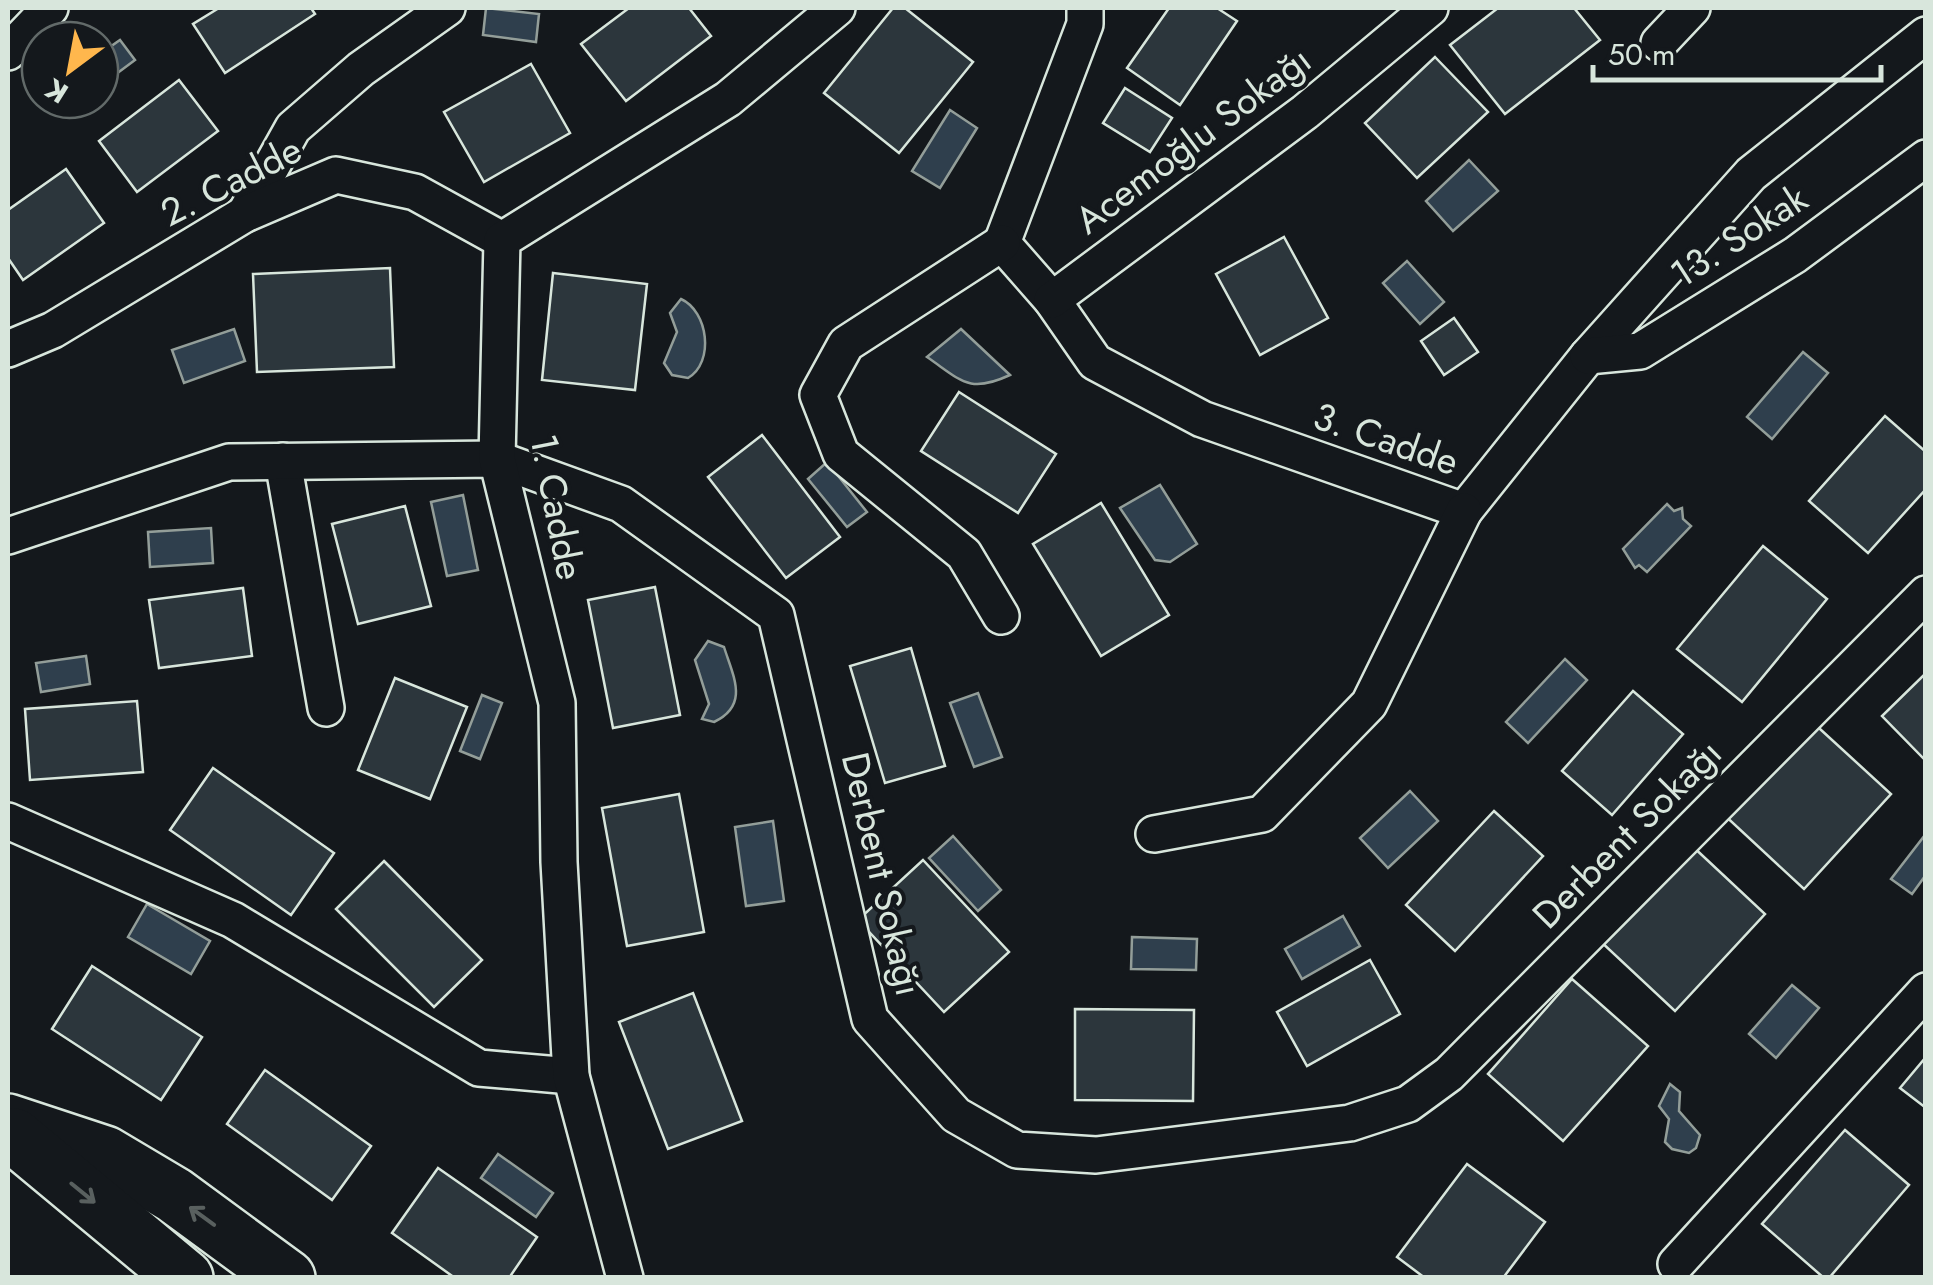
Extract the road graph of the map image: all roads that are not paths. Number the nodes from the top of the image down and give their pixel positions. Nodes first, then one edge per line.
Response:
1 (50, 8) edge
2 (447, 8) edge
3 (837, 8) edge
4 (1430, 8) edge
5 (1692, 8) edge
6 (1091, 13) edge
7 (1926, 36) edge
8 (1659, 42) dead end
9 (8, 52) edge
10 (1926, 158) edge
11 (244, 214) junction
12 (502, 240) junction
13 (1002, 242) junction
14 (1052, 300) junction
15 (8, 349) edge
16 (1588, 356) junction
17 (497, 459) junction
18 (284, 461) junction
19 (1464, 511) junction
20 (8, 536) edge
21 (1926, 594) edge
22 (1001, 616) dead end
23 (326, 708) dead end
24 (8, 821) edge
25 (1154, 834) dead end
26 (1926, 990) edge
27 (572, 1076) junction
28 (8, 1122) edge
29 (8, 1131) edge
30 (616, 1242) junction
31 (1676, 1264) dead end
32 (186, 1278) edge
33 (286, 1278) edge
34 (600, 1278) edge
35 (625, 1278) edge

1 - 9 street
2 - 11 street
3 - 12 street
4 - 14 street, Acemoğlu Sokağı
5 - 8 street
6 - 13 street
7 - 16 street, 3. Cadde
10 - 16 street, 13. Sokak
11 - 12 street, 2. Cadde
11 - 15 street, 2. Cadde
12 - 17 street, 1. Cadde
13 - 14 street, 3. Cadde
13 - 22 street
14 - 19 street, 3. Cadde
16 - 19 street, 3. Cadde
17 - 18 street, Derbent Sokağı
17 - 21 street, Derbent Sokağı
17 - 27 street, 1. Cadde
18 - 20 street, Derbent Sokağı
18 - 23 street
19 - 25 street
24 - 27 street
26 - 31 street
27 - 30 street, 1. Cadde
33 -> 28 main road
29 -> 32 main road
30 - 34 street
30 - 35 street, 1. Cadde

